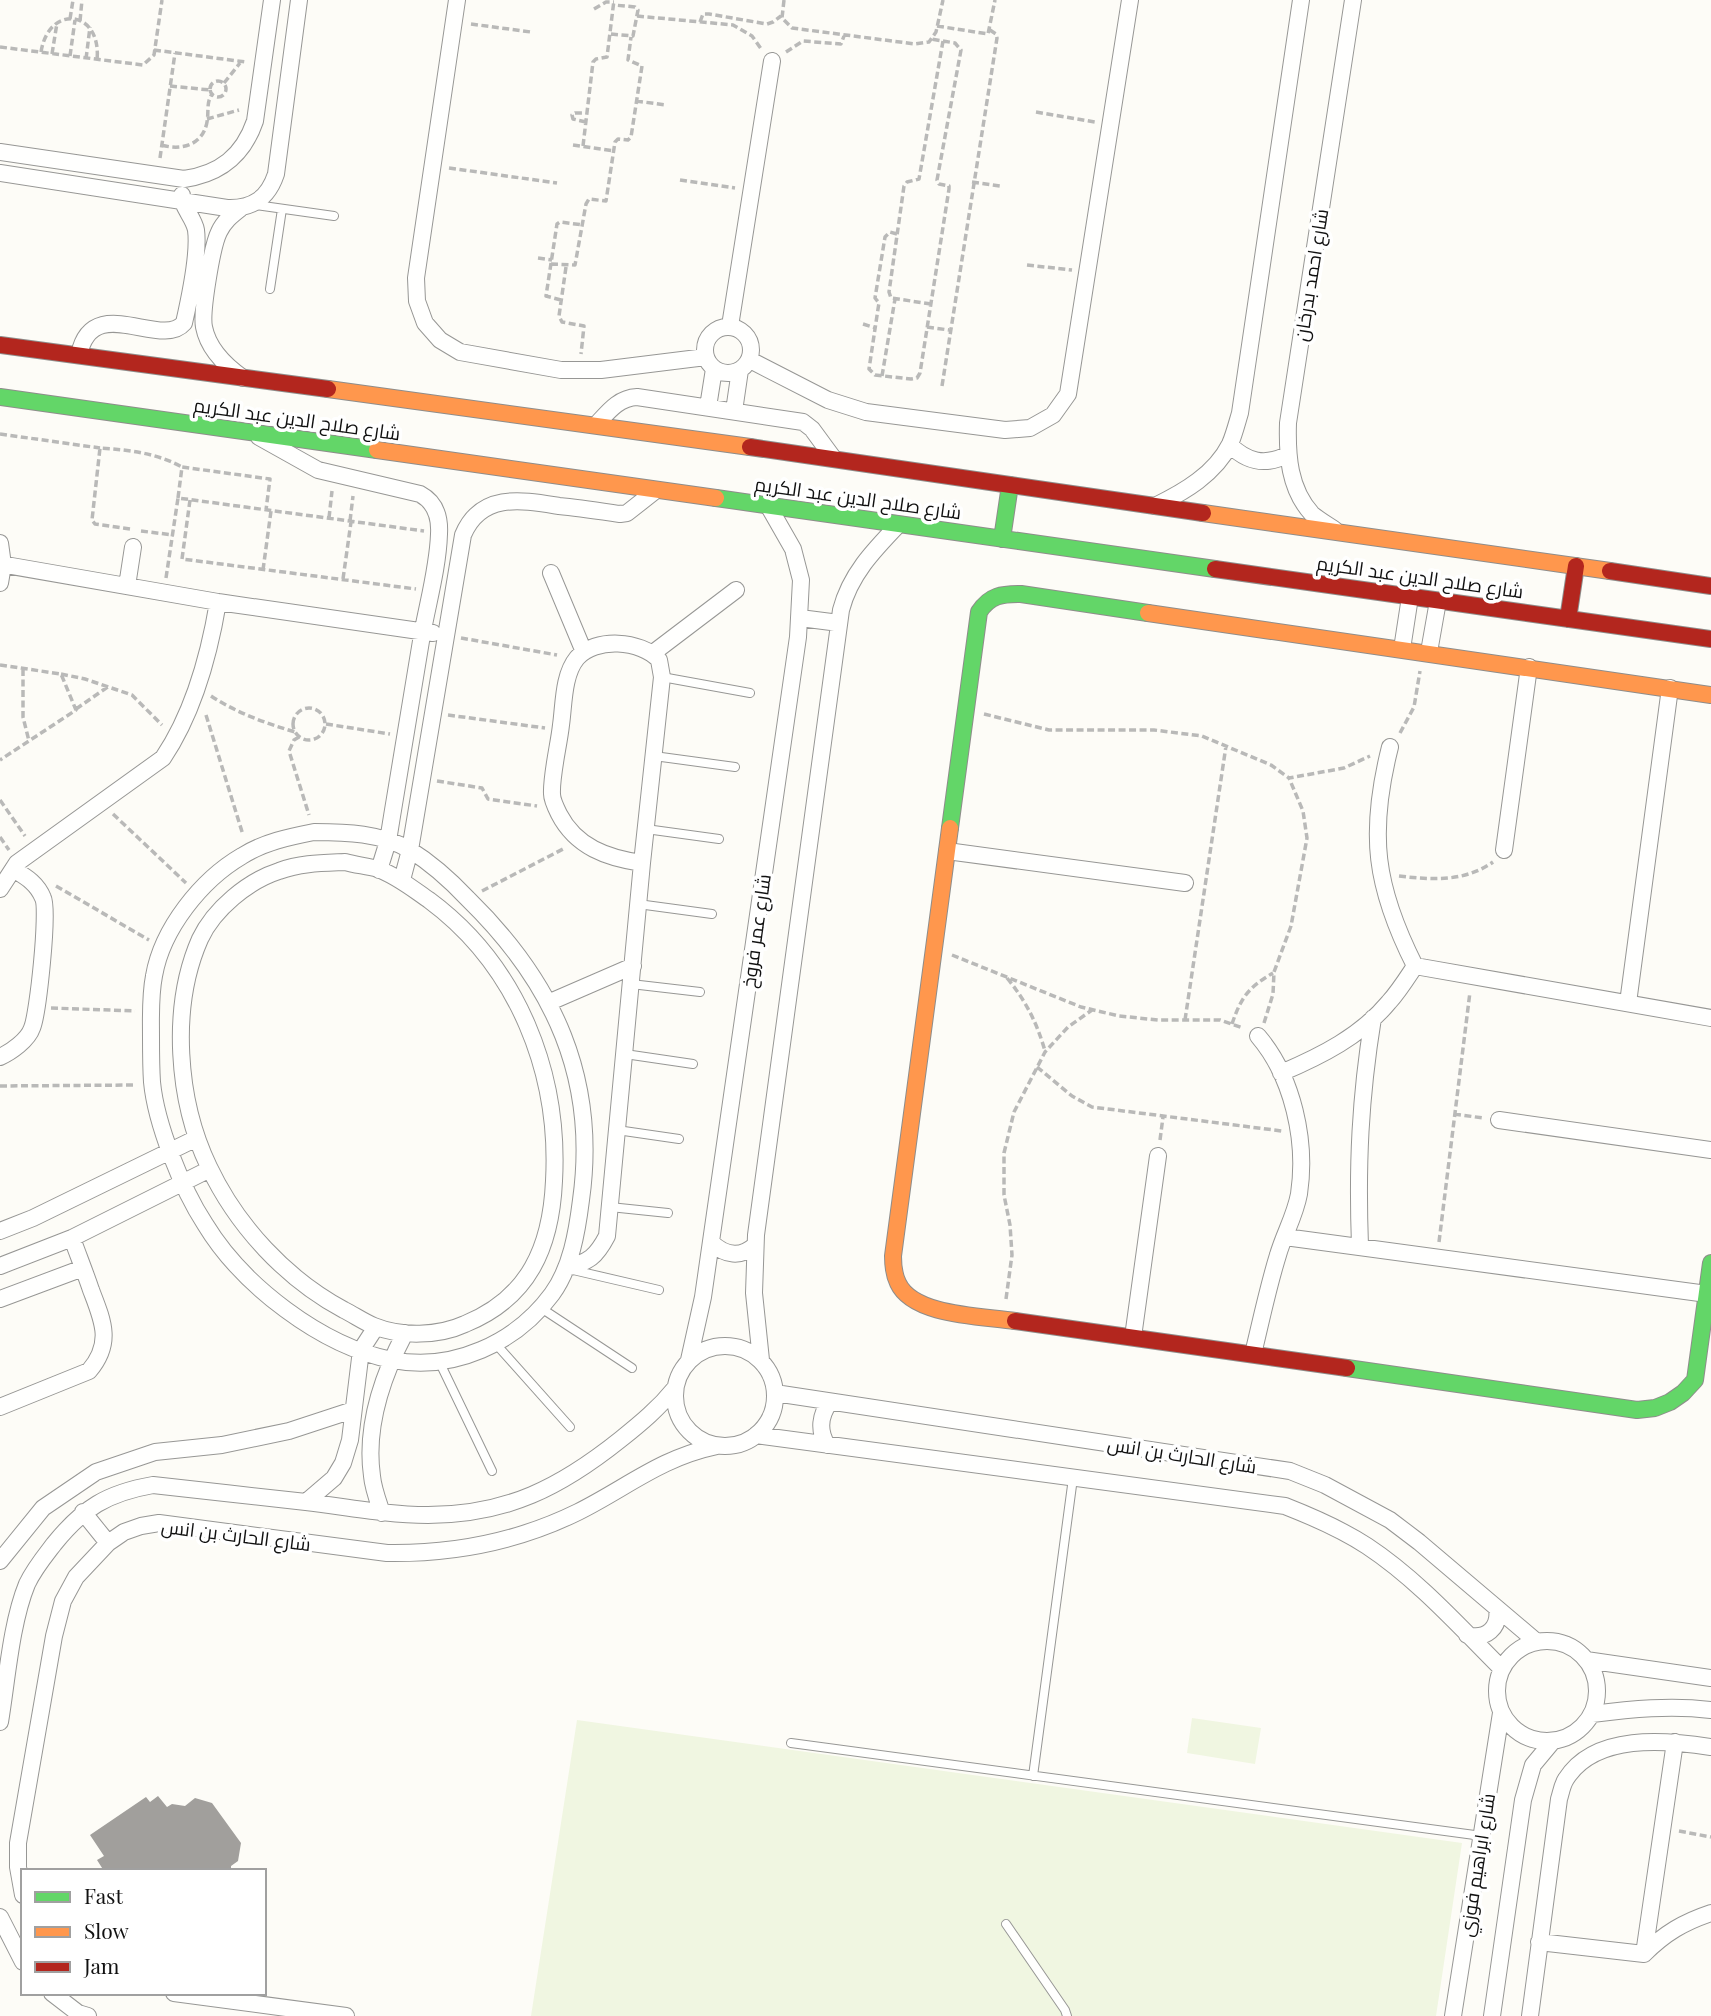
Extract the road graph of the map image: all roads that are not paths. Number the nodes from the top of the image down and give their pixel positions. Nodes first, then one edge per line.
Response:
1 (272, 0) edge
2 (299, 0) edge
3 (457, 0) edge
4 (1130, 0) edge
5 (1301, 0) edge
6 (1353, 0) edge
7 (772, 61) road end
8 (0, 152) edge
9 (0, 173) edge
10 (184, 179) junction
11 (182, 201) junction
12 (247, 206) junction
13 (282, 209) junction
14 (334, 216) dead end
15 (270, 289) dead end
16 (730, 326) junction
17 (180, 327) junction
18 (206, 331) junction
19 (0, 345) edge
20 (79, 355) junction
21 (710, 363) junction
22 (745, 365) junction
23 (245, 379) junction
24 (0, 397) edge
25 (708, 407) junction
26 (734, 411) junction
27 (596, 425) junction
28 (254, 435) junction
29 (1230, 445) junction
30 (1287, 455) junction
31 (834, 459) junction
32 (1010, 485) junction
33 (655, 491) junction
34 (1155, 506) junction
35 (769, 507) junction
36 (898, 525) junction
37 (1337, 532) junction
38 (1002, 540) junction
39 (0, 543) edge
40 (132, 547) dead end
41 (1, 564) edge
42 (1576, 566) junction
43 (551, 573) dead end
44 (0, 583) edge
45 (127, 586) junction
46 (1711, 586) edge
47 (736, 590) dead end
48 (1410, 597) junction
49 (1438, 601) junction
50 (218, 602) junction
51 (800, 618) junction
52 (1567, 619) junction
53 (839, 623) junction
54 (423, 632) junction
55 (446, 635) junction
56 (1711, 639) edge
57 (1402, 649) junction
58 (1425, 652) junction
59 (653, 653) junction
60 (580, 655) junction
61 (1529, 667) junction
62 (662, 677) junction
63 (1670, 688) junction
64 (750, 693) dead end
65 (1711, 695) edge
66 (1390, 747) road end
67 (654, 756) junction
68 (735, 767) dead end
69 (646, 829) junction
70 (719, 839) dead end
71 (388, 841) junction
72 (410, 850) junction
73 (1504, 850) road end
74 (947, 851) junction
75 (642, 863) junction
76 (13, 869) junction
77 (379, 870) junction
78 (402, 880) junction
79 (1185, 883) dead end
80 (0, 889) edge
81 (638, 904) junction
82 (712, 914) dead end
83 (633, 966) junction
84 (1415, 966) junction
85 (631, 984) junction
86 (700, 992) dead end
87 (550, 1002) junction
88 (1628, 1003) junction
89 (1373, 1018) junction
90 (1711, 1018) edge
91 (1258, 1036) road end
92 (625, 1054) junction
93 (0, 1057) edge
94 (693, 1064) dead end
95 (1281, 1073) junction
96 (1499, 1120) road end
97 (617, 1130) junction
98 (197, 1138) junction
99 (680, 1139) dead end
100 (1711, 1150) edge
101 (169, 1151) junction
102 (1158, 1156) road end
103 (209, 1169) junction
104 (183, 1182) junction
105 (610, 1207) junction
106 (668, 1213) dead end
107 (0, 1231) edge
108 (1285, 1237) junction
109 (72, 1238) junction
110 (711, 1242) junction
111 (755, 1245) junction
112 (1360, 1246) junction
113 (1711, 1263) edge
114 (0, 1266) edge
115 (83, 1268) junction
116 (566, 1268) junction
117 (659, 1290) dead end
118 (1707, 1294) junction
119 (0, 1299) edge
120 (541, 1308) junction
121 (376, 1327) junction
122 (405, 1333) junction
123 (1133, 1337) junction
124 (495, 1343) junction
125 (361, 1350) junction
126 (1252, 1354) junction
127 (391, 1360) junction
128 (689, 1360) junction
129 (761, 1360) junction
130 (439, 1361) junction
131 (632, 1368) dead end
132 (675, 1388) junction
133 (775, 1393) junction
134 (830, 1402) junction
135 (0, 1407) edge
136 (353, 1410) junction
137 (570, 1427) dead end
138 (756, 1435) junction
139 (827, 1445) junction
140 (717, 1446) junction
141 (492, 1471) dead end
142 (1073, 1478) junction
143 (306, 1502) junction
144 (83, 1512) junction
145 (382, 1513) junction
146 (108, 1543) junction
147 (0, 1561) edge
148 (1497, 1609) junction
149 (1467, 1634) junction
150 (1537, 1642) junction
151 (1586, 1660) junction
152 (1502, 1668) junction
153 (1711, 1678) edge
154 (1711, 1710) edge
155 (1502, 1713) junction
156 (1592, 1714) junction
157 (0, 1722) edge
158 (1553, 1741) junction
159 (1675, 1742) junction
160 (791, 1743) dead end
161 (1711, 1747) edge
162 (1033, 1776) junction
163 (1482, 1836) junction
164 (21, 1884) edge
165 (1711, 1913) edge
166 (0, 1917) edge
167 (1006, 1924) dead end
168 (1539, 1942) junction
169 (1644, 1954) junction
170 (21, 1958) edge
171 (55, 1995) edge
172 (189, 1995) edge
173 (88, 2016) edge
174 (346, 2016) edge
175 (1067, 2016) edge
176 (1453, 2016) edge
177 (1492, 2016) edge
178 (1530, 2016) edge

1 - 10 street
2 - 12 street
3 - 21 street
4 - 22 street
5 - 29 street
6 - 30 street, شارع احمد بدرخان
7 - 16 street
8 - 10 street
9 - 11 street
10 - 11 street
11 - 12 street
11 - 17 street
12 - 13 lane
12 - 18 street
13 - 14 lane
13 - 15 lane
16 - 21 street
16 - 22 street
17 - 18 street
17 - 20 street
18 - 23 street
19 - 20 main road, شارع صلاح الدين عبد الكريم
20 - 23 main road, شارع صلاح الدين عبد الكريم
21 - 22 street
21 - 25 street
22 - 26 street
23 - 27 main road, شارع صلاح الدين عبد الكريم
24 - 28 main road, شارع صلاح الدين عبد الكريم
25 - 26 street
25 - 27 street
26 - 31 street
27 - 31 main road, شارع صلاح الدين عبد الكريم
28 - 33 main road, شارع صلاح الدين عبد الكريم
28 - 54 street
29 - 30 street
29 - 34 street
30 - 37 street, شارع احمد بدرخان
31 - 32 main road, شارع صلاح الدين عبد الكريم
32 - 34 main road, شارع صلاح الدين عبد الكريم
32 - 38 main road
33 - 35 main road, شارع صلاح الدين عبد الكريم
33 - 55 street
34 - 37 main road, شارع صلاح الدين عبد الكريم
35 - 36 main road, شارع صلاح الدين عبد الكريم
35 - 51 street, شارع عمر فروخ
36 - 38 main road, شارع صلاح الدين عبد الكريم
36 - 53 street
37 - 42 main road, شارع صلاح الدين عبد الكريم
38 - 48 main road, شارع صلاح الدين عبد الكريم
39 - 41 street
40 - 45 street
41 - 44 street
41 - 45 street
42 - 46 main road, شارع صلاح الدين عبد الكريم
42 - 52 main road
43 - 60 street
45 - 50 street
47 - 59 street
48 - 49 main road, شارع صلاح الدين عبد الكريم
48 - 57 street
49 - 52 main road, شارع صلاح الدين عبد الكريم
49 - 58 street
50 - 54 street
50 - 76 street
51 - 53 street
51 - 110 street, شارع عمر فروخ
52 - 56 main road, شارع صلاح الدين عبد الكريم
53 - 111 street
54 - 55 street
54 - 71 street
55 - 72 street
57 - 58 main road
57 - 74 main road
58 - 61 main road
59 - 60 street
59 - 62 street
60 - 75 street
61 - 63 main road
61 - 73 street
62 - 64 lane
62 - 67 street
63 - 65 main road
63 - 88 street
66 - 84 street
67 - 68 lane
67 - 69 street
69 - 70 lane
69 - 75 street
71 - 72 street
71 - 77 street
71 - 101 street
72 - 78 street
72 - 87 street
74 - 79 street
74 - 123 main road
75 - 81 street
76 - 80 street
76 - 93 street
77 - 78 street
77 - 98 street
78 - 122 street
81 - 82 lane
81 - 83 street
83 - 85 street
83 - 87 street
84 - 88 street
84 - 89 street
85 - 86 lane
85 - 92 street
87 - 116 street
88 - 90 street
89 - 95 street
89 - 112 street
91 - 95 street
92 - 94 lane
92 - 97 street
95 - 108 street
96 - 100 street
97 - 99 lane
97 - 105 street
98 - 101 street
98 - 103 street
101 - 104 street
101 - 107 street
102 - 123 street
103 - 104 street
103 - 121 street
104 - 109 street
104 - 125 street
105 - 106 lane
105 - 116 street
108 - 112 street
108 - 126 street
109 - 114 street
109 - 115 street
110 - 111 street
110 - 128 street, شارع عمر فروخ
111 - 129 street
112 - 118 street
113 - 118 main road
115 - 119 street
115 - 135 street
116 - 117 lane
116 - 120 street
118 - 126 main road
120 - 124 street
120 - 131 lane
121 - 122 street
121 - 125 street
122 - 127 street
123 - 126 main road
124 - 130 street
124 - 137 lane
125 - 127 street
125 - 136 street
127 - 130 street
127 - 145 street
128 - 129 street
128 - 132 street
129 - 133 street
130 - 141 lane
132 - 140 street
132 - 145 street, شارع الحارث بن انس
133 - 134 street, شارع الحارث بن انس
133 - 138 street
134 - 139 street
134 - 148 street, شارع الحارث بن انس
136 - 143 street
136 - 147 street
138 - 139 street, شارع الحارث بن انس
138 - 140 street
139 - 142 street, شارع الحارث بن انس
140 - 146 street, شارع الحارث بن انس
142 - 149 street, شارع الحارث بن انس
142 - 162 lane
143 - 144 street, شارع الحارث بن انس
143 - 145 street, شارع الحارث بن انس
144 - 146 street
144 - 157 street, شارع الحارث بن انس
146 - 164 street, شارع الحارث بن انس
148 - 149 street
148 - 150 street, شارع الحارث بن انس
149 - 152 street, شارع الحارث بن انس
150 - 151 street
150 - 152 street
151 - 153 street
151 - 156 street
152 - 155 street
154 - 156 street
155 - 158 street
155 - 163 street, شارع ابراهيم فوزي
156 - 158 street
158 - 177 street, شارع ابراهيم فوزي
159 - 161 street
159 - 168 street
159 - 169 street
160 - 162 lane
162 - 163 lane
163 - 176 street, شارع ابراهيم فوزي
165 - 169 street
166 - 170 street
167 - 175 lane
168 - 169 street
168 - 178 street
171 - 173 street
172 - 174 street

